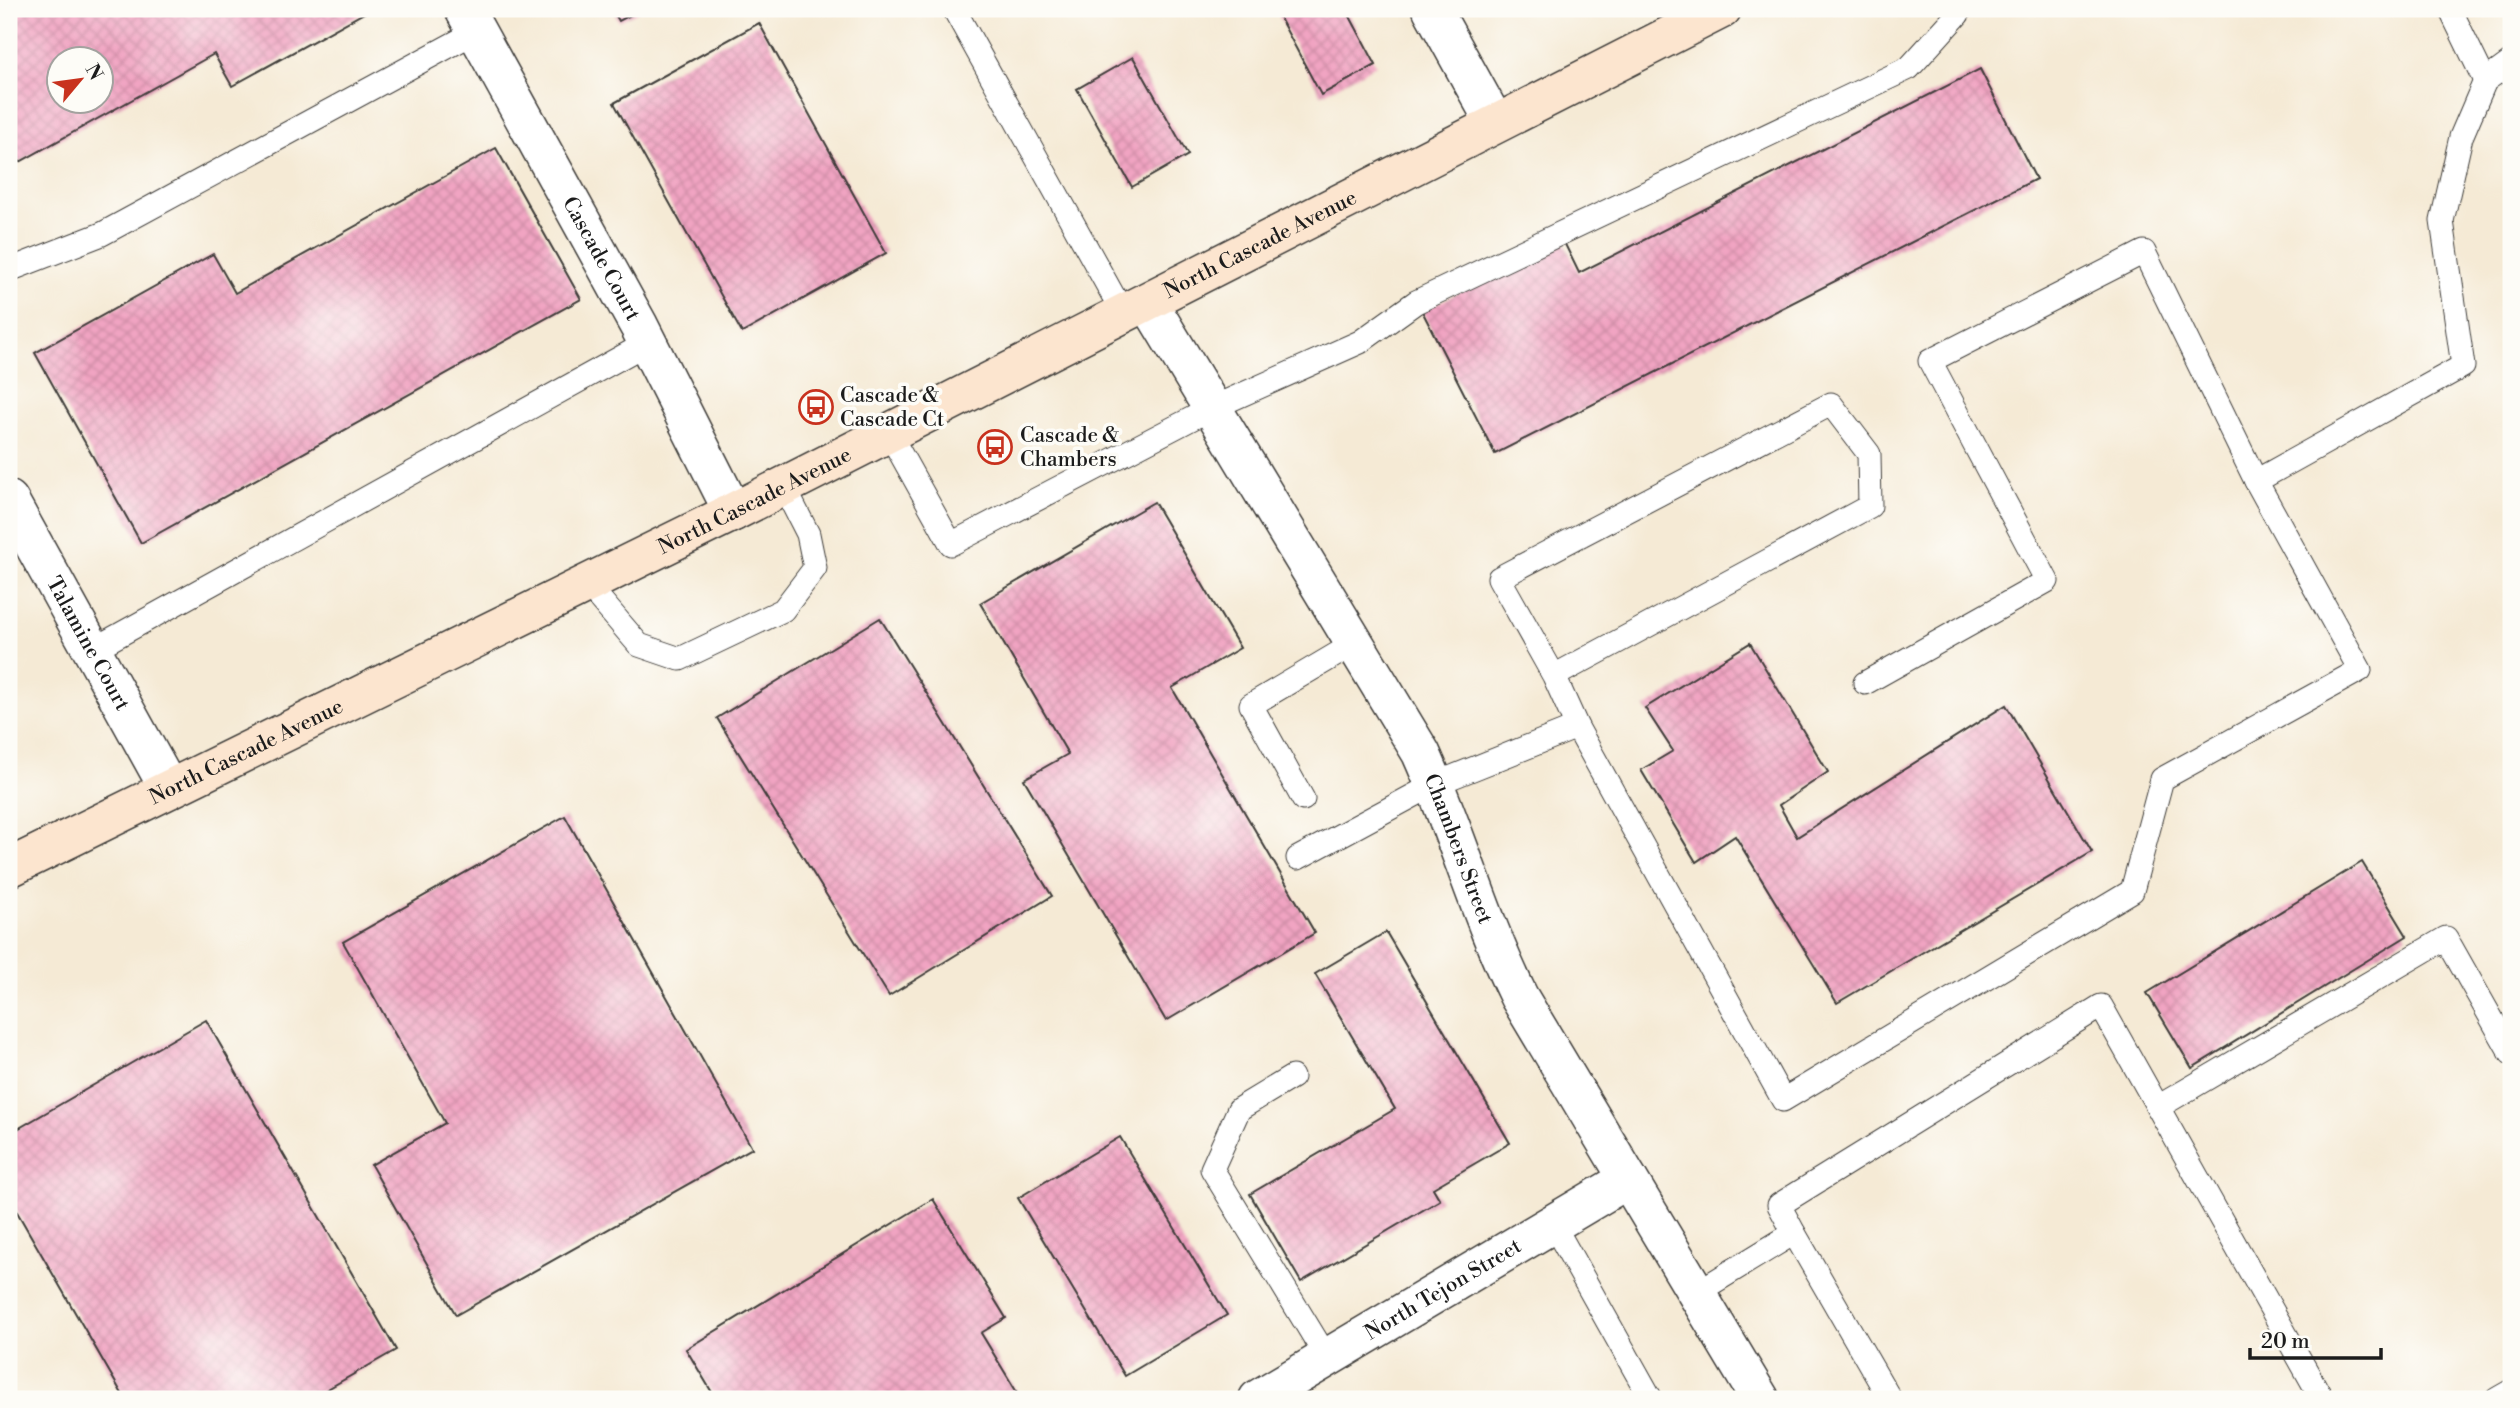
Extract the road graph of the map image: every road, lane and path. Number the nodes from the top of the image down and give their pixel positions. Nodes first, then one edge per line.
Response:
1 (954, 9) edge
2 (1432, 9) edge
3 (1722, 9) edge
4 (1958, 9) edge
5 (2450, 9) edge
6 (470, 20) edge
7 (2511, 62) edge
8 (2485, 81) junction
9 (1495, 123) junction
10 (9, 270) edge
11 (1136, 308) junction
12 (647, 343) junction
13 (1212, 408) junction
14 (888, 433) junction
15 (2256, 481) junction
16 (784, 487) junction
17 (9, 500) edge
18 (733, 512) junction
19 (587, 584) junction
20 (1354, 643) junction
21 (92, 650) junction
22 (1554, 676) junction
23 (1865, 683) dead end
24 (1577, 727) junction
25 (1435, 784) junction
26 (169, 789) junction
27 (1303, 799) dead end
28 (1298, 858) dead end
29 (9, 868) edge
30 (2511, 1053) edge
31 (1292, 1077) dead end
32 (2158, 1107) junction
33 (1628, 1179) junction
34 (1553, 1224) junction
35 (1794, 1233) junction
36 (1696, 1293) junction
37 (1327, 1358) junction
38 (2511, 1391) edge
39 (1258, 1399) edge
40 (1651, 1399) edge
41 (1760, 1399) edge
42 (1890, 1399) edge
43 (2322, 1399) edge
44 (2497, 1399) edge

1 - 11 lane
2 - 9 street
3 - 9 street, North Cascade Avenue
4 - 13 lane
5 - 8 lane
6 - 10 lane
6 - 12 street, Cascade Court
7 - 8 lane
8 - 15 lane
9 - 11 street, North Cascade Avenue
11 - 13 street, Chambers Street
11 - 14 street, North Cascade Avenue
12 - 18 street, Cascade Court
12 - 21 lane
13 - 14 lane
13 - 20 street, Chambers Street
14 - 16 street, North Cascade Avenue
15 - 23 lane
15 - 24 lane
16 - 18 street, North Cascade Avenue
16 - 19 lane
17 - 21 street, Talamine Court
18 - 19 street, North Cascade Avenue
19 - 26 street, North Cascade Avenue
20 - 25 street, Chambers Street
20 - 27 lane
21 - 26 street, Talamine Court
22 - 22 lane
22 - 24 lane
24 - 25 lane
25 - 28 lane
25 - 33 street, Chambers Street
26 - 29 street, North Cascade Avenue
30 - 32 lane
31 - 37 lane
32 - 35 lane
32 - 43 lane
33 - 34 street, North Tejon Street
33 - 36 street, Chambers Street
34 - 37 street, North Tejon Street
34 - 40 lane
35 - 36 lane
35 - 42 lane
36 - 41 street, Chambers Street
37 - 39 street, North Tejon Street
38 - 44 lane

